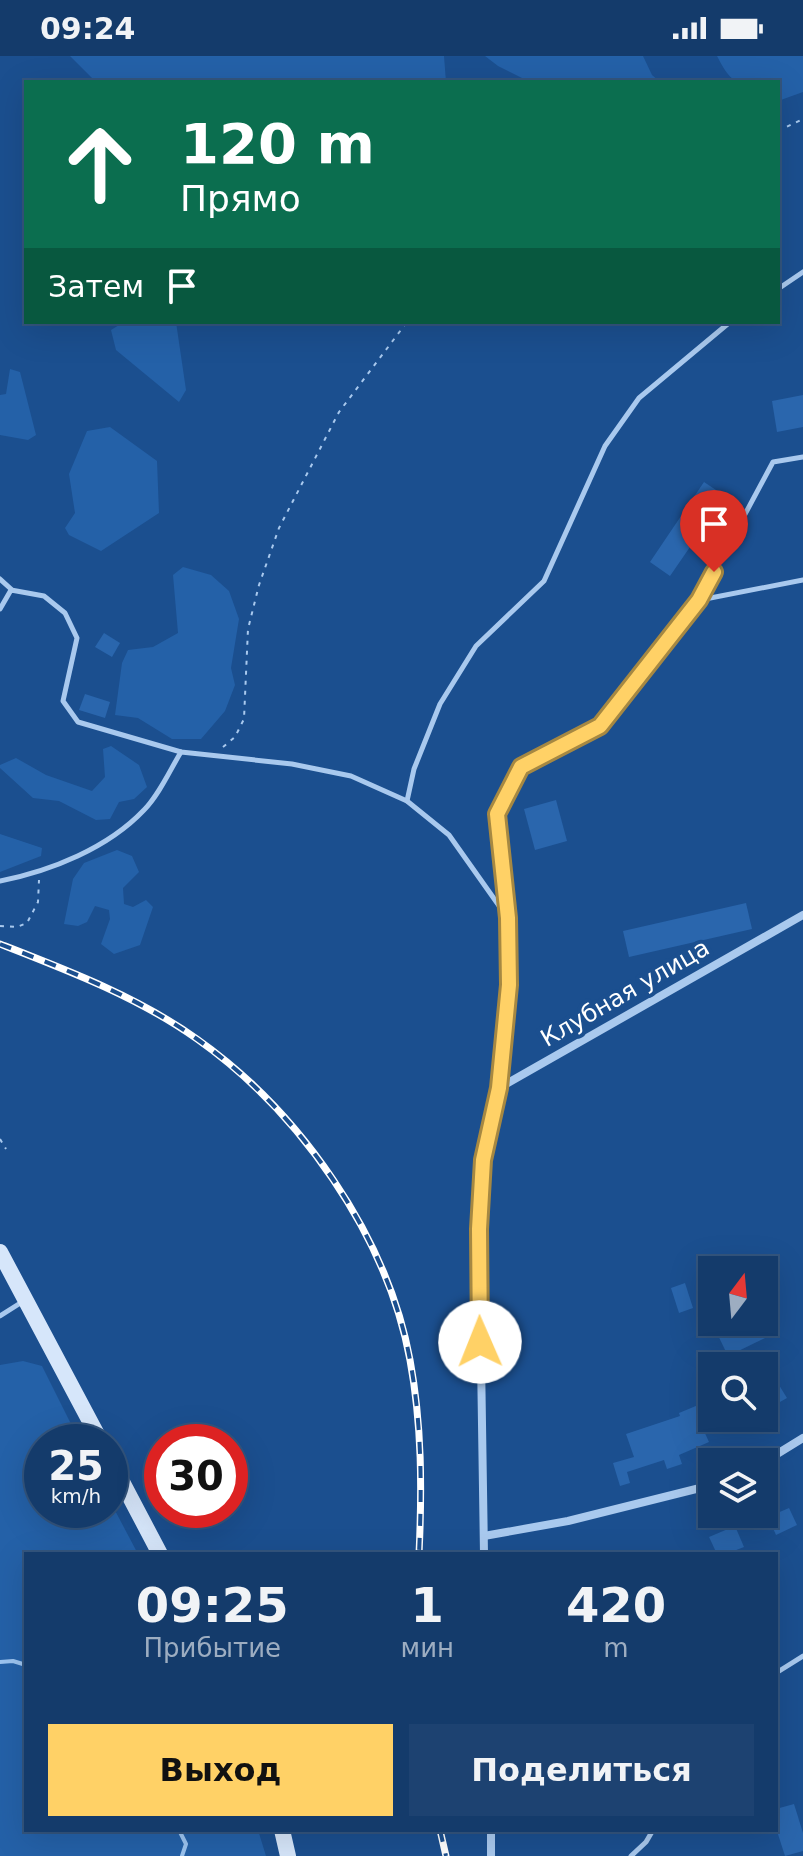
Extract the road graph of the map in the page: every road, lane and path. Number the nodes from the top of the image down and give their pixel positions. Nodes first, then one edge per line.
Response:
1 (803, 119) edge
2 (780, 130) edge
3 (803, 272) edge
4 (780, 288) edge
5 (405, 324) edge
6 (728, 324) edge
7 (803, 457) edge
8 (0, 579) edge
9 (803, 580) edge
10 (11, 590) junction
11 (699, 600) junction
12 (0, 609) edge
13 (181, 752) junction
14 (213, 755) junction
15 (407, 801) junction
16 (38, 871) junction
17 (0, 881) edge
18 (803, 915) edge
19 (508, 918) junction
20 (0, 926) edge
21 (499, 1088) junction
22 (0, 1139) edge
23 (6, 1149) dead end
24 (0, 1252) edge
25 (26, 1299) junction
26 (0, 1316) edge
27 (92, 1424) edge
28 (803, 1438) edge
29 (778, 1453) edge
30 (698, 1488) edge
31 (128, 1493) edge
32 (484, 1536) junction
33 (159, 1552) edge
34 (484, 1552) edge
35 (803, 1656) edge
36 (778, 1672) edge
37 (282, 1832) edge
38 (491, 1832) edge
39 (652, 1832) edge
40 (288, 1856) edge
41 (491, 1856) edge
42 (631, 1856) edge

1 - 2 path
3 - 4 lane
5 - 14 path
6 - 15 lane
7 - 11 lane
8 - 10 lane
9 - 11 lane
10 - 12 lane
10 - 13 lane
11 - 19 lane
13 - 14 lane
13 - 16 lane
14 - 15 lane
15 - 19 lane
16 - 17 lane
16 - 20 path
18 - 21 street, Клубная улица
19 - 21 lane
21 - 32 street
22 - 23 path
24 - 25 main road
25 - 26 lane
25 - 27 main road
28 - 29 street
30 - 32 street
31 - 33 main road
32 - 34 street
35 - 36 lane
37 - 40 main road
38 - 41 street
39 - 42 lane

